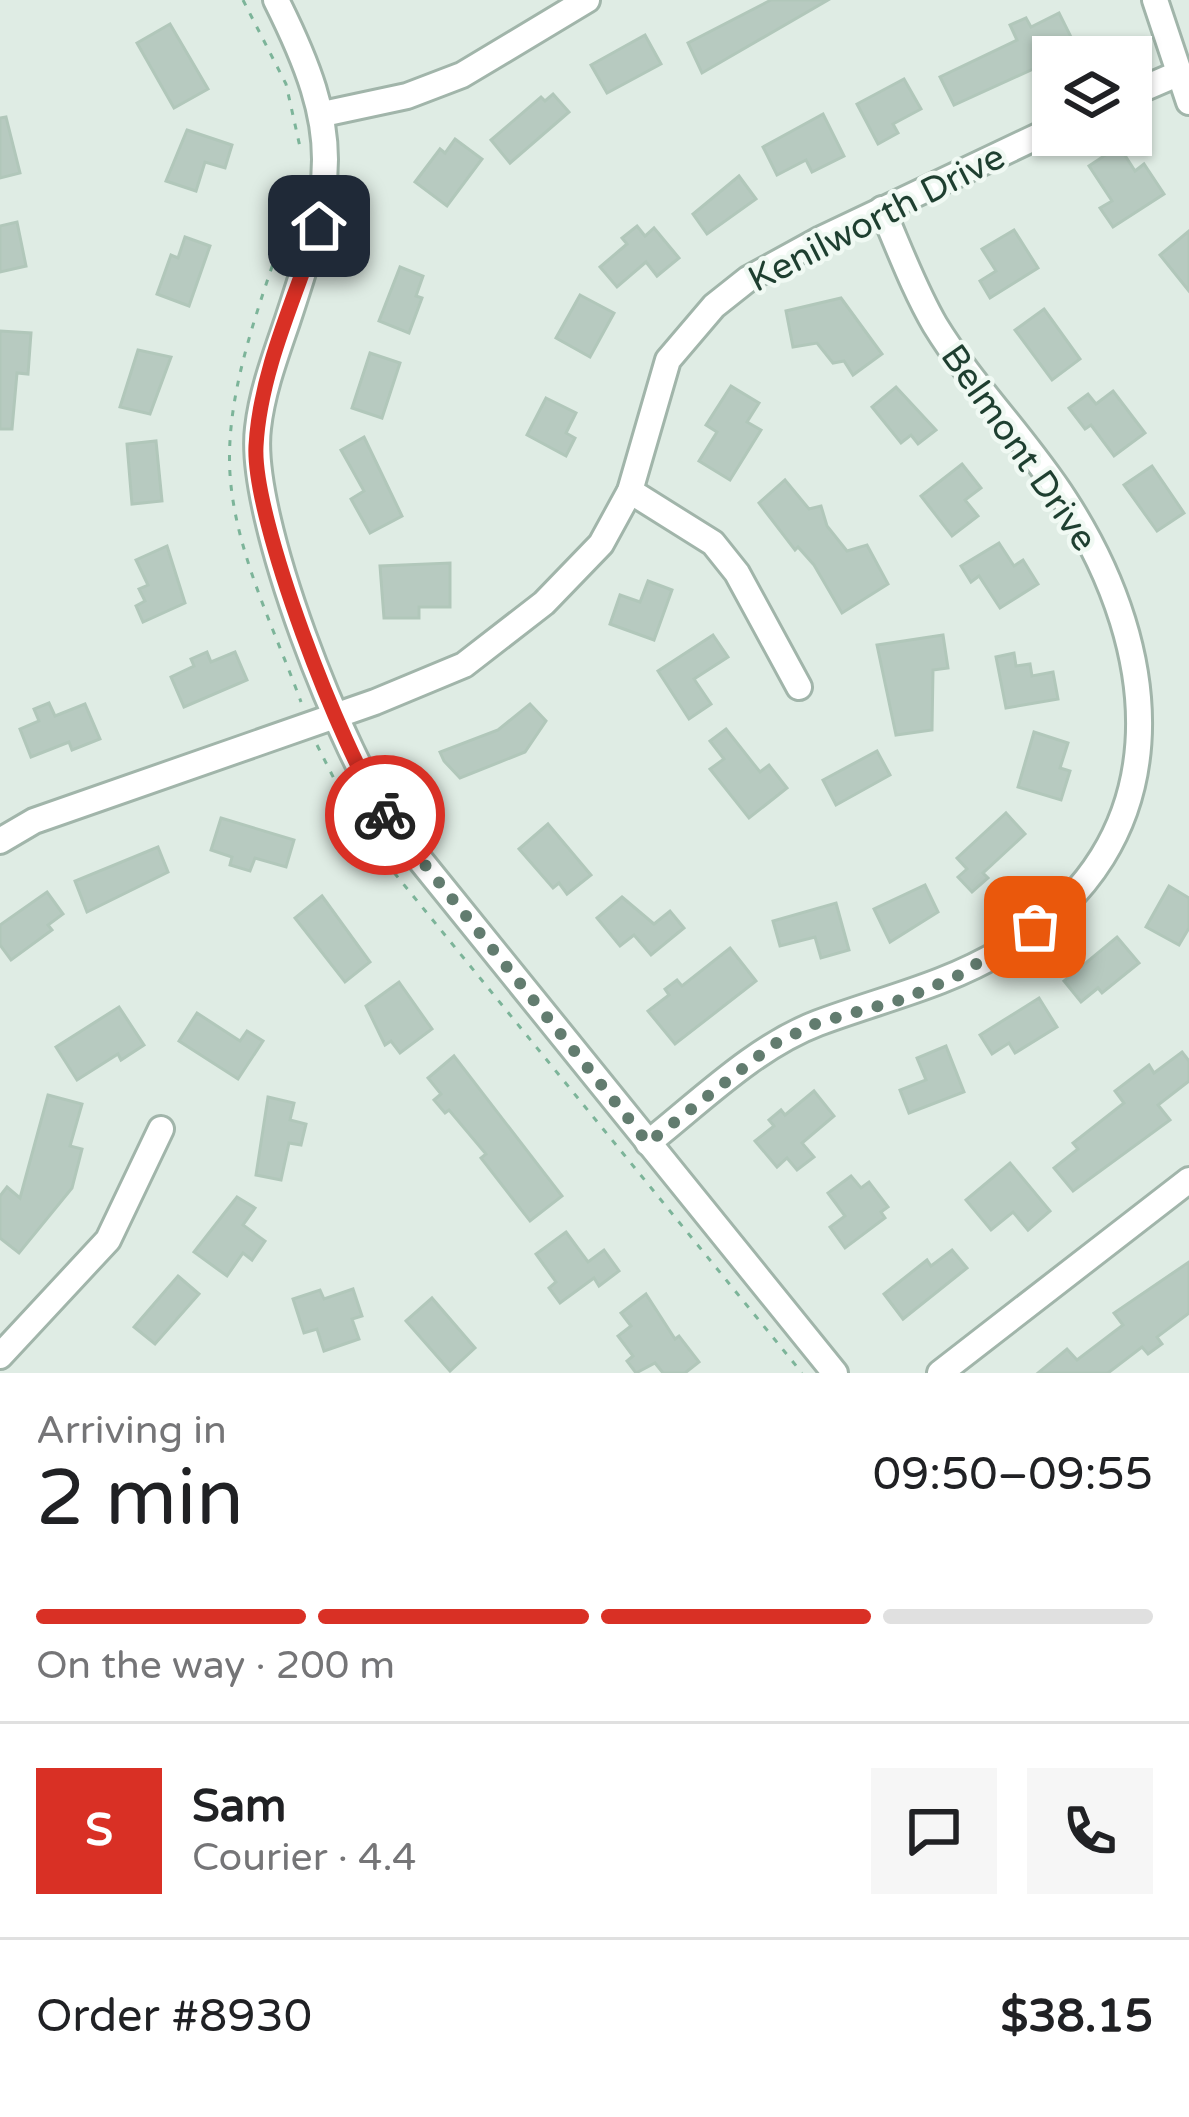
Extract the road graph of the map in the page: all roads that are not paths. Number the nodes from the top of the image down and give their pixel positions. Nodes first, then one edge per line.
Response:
1 (276, 0) edge
2 (586, 0) edge
3 (1155, 0) edge
4 (1175, 75) junction
5 (1152, 85) edge
6 (1189, 102) edge
7 (323, 114) junction
8 (1032, 139) edge
9 (882, 209) junction
10 (630, 491) junction
11 (799, 688) dead end
12 (337, 715) junction
13 (0, 841) edge
14 (160, 1129) dead end
15 (648, 1143) junction
16 (1189, 1180) edge
17 (0, 1356) edge
18 (835, 1373) edge
19 (940, 1373) edge

1 - 7 street
2 - 7 street
3 - 4 street
4 - 5 street
4 - 6 street
7 - 12 street
8 - 9 street, Kenilworth Drive
9 - 10 street, Kenilworth Drive
9 - 15 street, Belmont Drive
10 - 11 street
10 - 12 street, Kenilworth Drive
12 - 13 street, Kenilworth Drive
12 - 15 street
14 - 17 street
15 - 18 street
16 - 19 street

